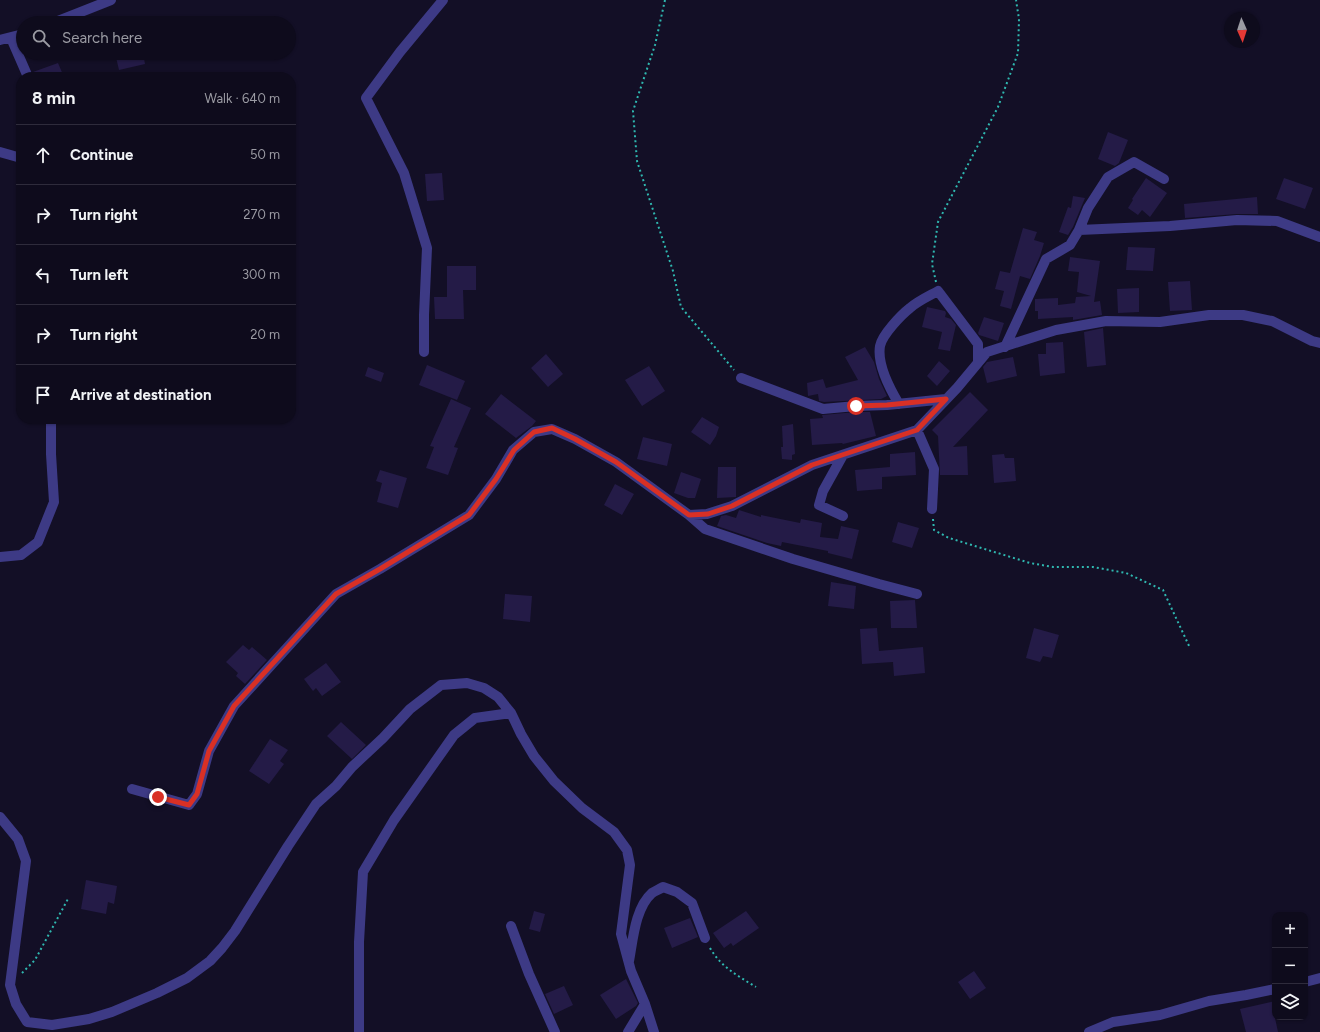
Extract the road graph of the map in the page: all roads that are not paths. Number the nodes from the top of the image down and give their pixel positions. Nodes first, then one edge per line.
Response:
1 (111, 0) edge
2 (443, 0) edge
3 (71, 16) edge
4 (16, 36) edge
5 (11, 38) junction
6 (0, 40) edge
7 (16, 49) edge
8 (21, 60) edge
9 (26, 72) edge
10 (0, 152) edge
11 (16, 157) edge
12 (1164, 178) dead end
13 (1079, 230) junction
14 (1320, 237) edge
15 (1320, 343) edge
16 (1004, 347) junction
17 (424, 352) dead end
18 (978, 363) junction
19 (741, 378) road end
20 (946, 399) junction
21 (898, 404) junction
22 (51, 424) edge
23 (917, 430) junction
24 (843, 455) junction
25 (932, 509) road end
26 (689, 515) junction
27 (843, 516) dead end
28 (0, 557) edge
29 (918, 594) dead end
30 (511, 713) junction
31 (132, 789) dead end
32 (0, 817) edge
33 (511, 926) dead end
34 (705, 938) road end
35 (629, 962) junction
36 (1320, 978) edge
37 (1308, 981) edge
38 (1272, 990) edge
39 (645, 1004) junction
40 (359, 1032) edge
41 (555, 1032) edge
42 (628, 1032) edge
43 (654, 1032) edge
44 (1089, 1032) edge

1 - 3 street
2 - 17 street
4 - 5 street
5 - 6 street
5 - 7 street
8 - 9 street
10 - 11 street
12 - 13 street
13 - 14 street
13 - 16 street
15 - 16 street
16 - 18 street
18 - 20 street
18 - 21 street
19 - 21 street
20 - 21 street
20 - 23 street
22 - 28 street
23 - 24 street
23 - 25 street
24 - 26 street
24 - 27 street
26 - 29 street
26 - 31 street
30 - 32 street
30 - 35 street
30 - 40 street
33 - 41 street
34 - 35 street
35 - 39 street
36 - 37 street
38 - 44 street
39 - 42 street
39 - 43 street

